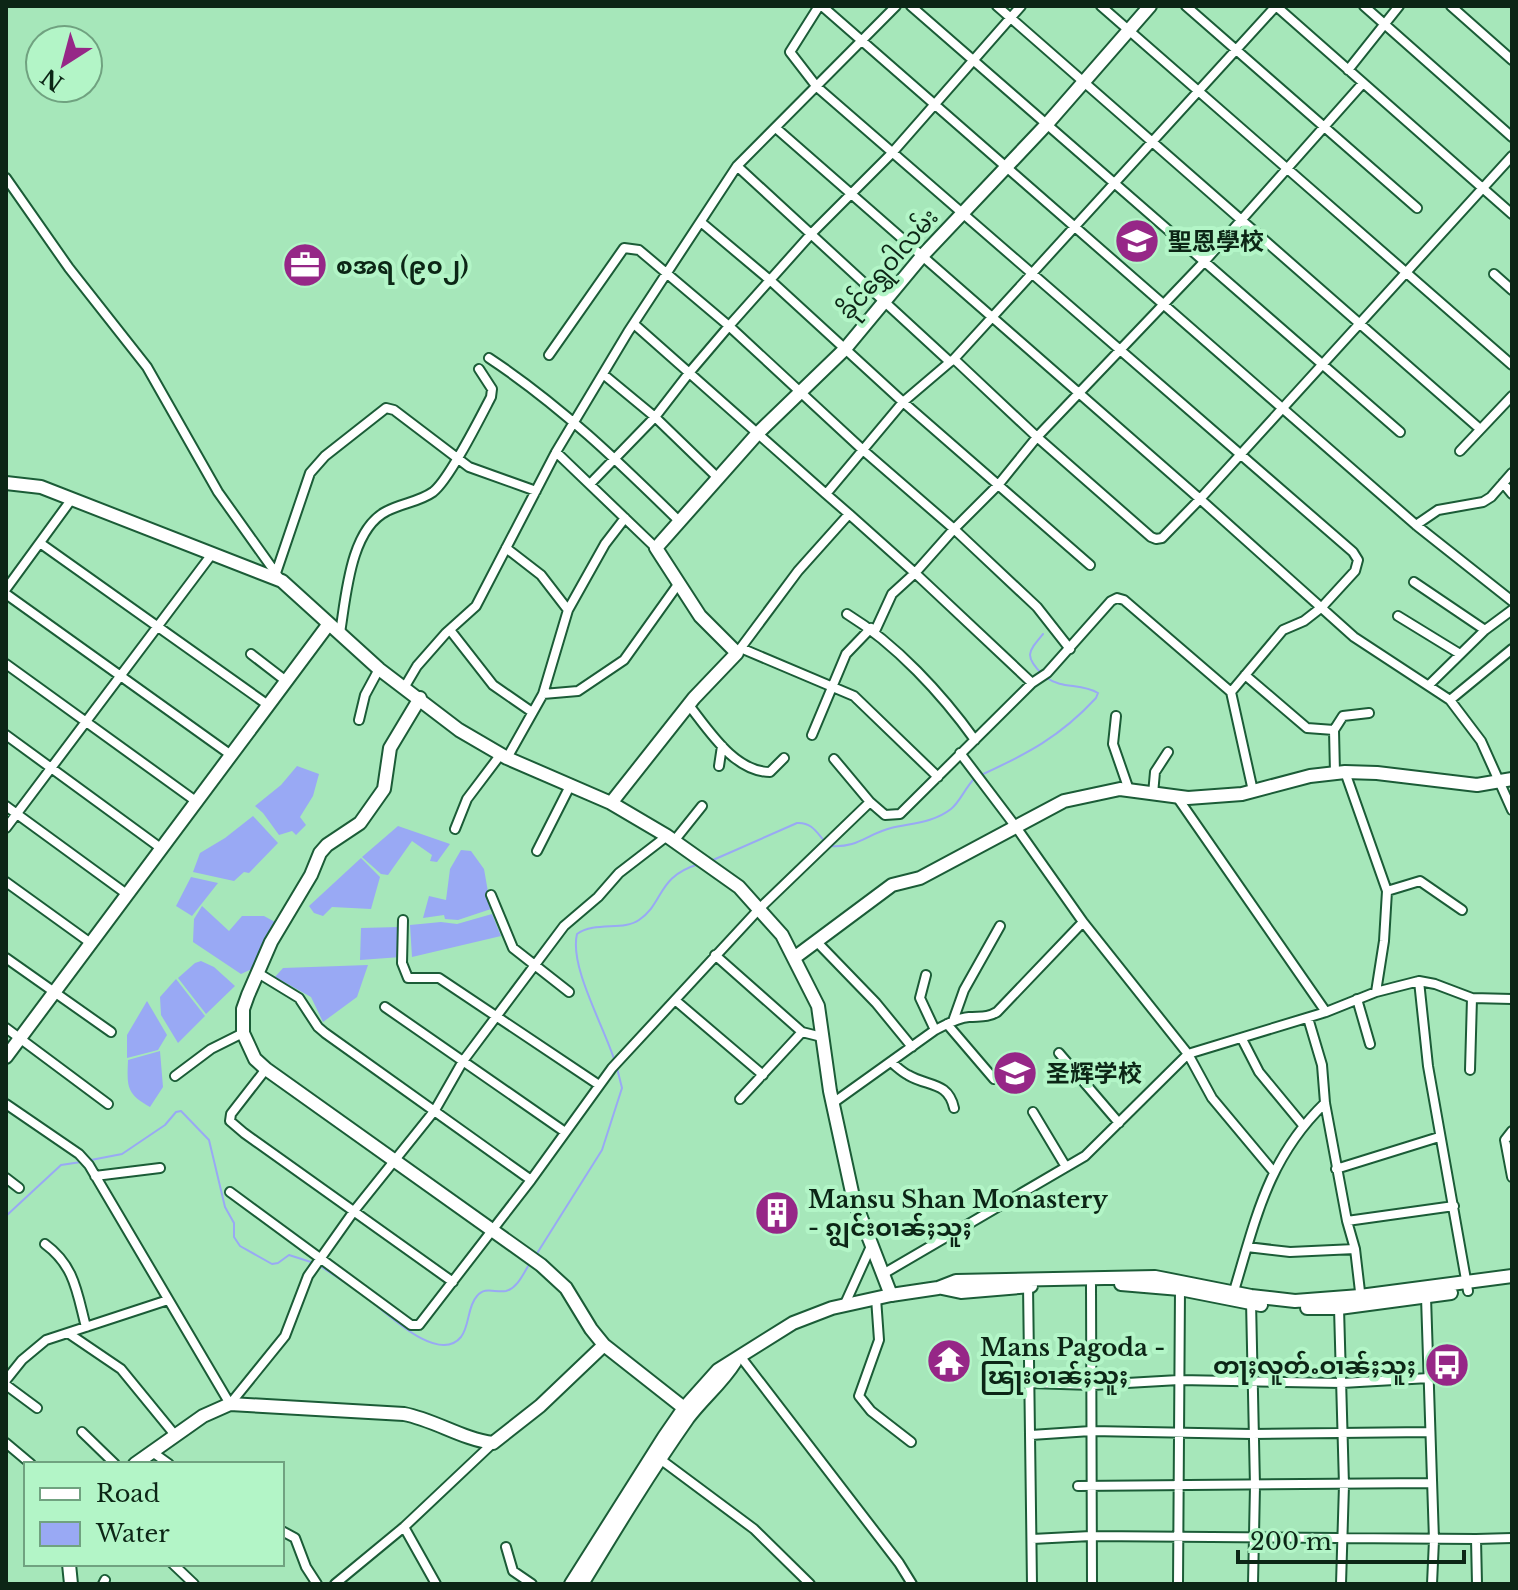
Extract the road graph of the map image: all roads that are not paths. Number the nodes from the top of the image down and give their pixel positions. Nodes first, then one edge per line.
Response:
1 (820, 6) edge
2 (896, 6) edge
3 (911, 6) edge
4 (997, 6) edge
5 (1021, 6) edge
6 (1101, 6) edge
7 (1150, 6) edge
8 (1186, 6) edge
9 (1276, 6) edge
10 (1364, 6) edge
11 (1399, 6) edge
12 (1451, 6) edge
13 (1010, 18) junction
14 (1384, 24) junction
15 (1129, 31) junction
16 (861, 41) junction
17 (1236, 50) junction
18 (972, 60) junction
19 (1512, 60) edge
20 (1348, 70) junction
21 (1084, 82) junction
22 (1363, 83) junction
23 (817, 87) junction
24 (1198, 91) junction
25 (934, 104) junction
26 (1047, 124) junction
27 (1324, 127) junction
28 (777, 129) junction
29 (1512, 137) edge
30 (1152, 142) junction
31 (892, 153) junction
32 (1512, 156) edge
33 (737, 166) junction
34 (1007, 167) junction
35 (1287, 169) junction
36 (6, 178) edge
37 (1114, 183) junction
38 (1483, 188) junction
39 (852, 193) junction
40 (1417, 208) dead end
41 (961, 214) junction
42 (1512, 214) edge
43 (1242, 220) junction
44 (702, 223) junction
45 (1074, 226) junction
46 (812, 233) junction
47 (923, 255) junction
48 (1204, 262) junction
49 (1032, 272) junction
50 (669, 273) junction
51 (1406, 273) junction
52 (1494, 274) dead end
53 (771, 281) junction
54 (1512, 290) edge
55 (884, 302) junction
56 (1163, 304) junction
57 (992, 317) junction
58 (634, 324) junction
59 (1360, 324) junction
60 (729, 326) junction
61 (1120, 348) junction
62 (845, 349) junction
63 (549, 355) dead end
64 (489, 358) dead end
65 (952, 360) junction
66 (1322, 365) junction
67 (1512, 365) edge
68 (479, 369) dead end
69 (689, 373) junction
70 (603, 374) junction
71 (801, 393) junction
72 (1079, 394) junction
73 (1512, 396) edge
74 (903, 402) junction
75 (1283, 408) junction
76 (655, 417) junction
77 (575, 422) junction
78 (1480, 429) junction
79 (1400, 432) dead end
80 (758, 433) junction
81 (1037, 437) junction
82 (864, 451) junction
83 (1460, 451) dead end
84 (556, 452) junction
85 (1240, 456) junction
86 (457, 457) junction
87 (615, 457) junction
88 (1512, 473) edge
89 (718, 478) junction
90 (6, 483) edge
91 (1503, 483) junction
92 (590, 484) junction
93 (999, 484) junction
94 (536, 491) junction
95 (826, 494) junction
96 (1512, 494) edge
97 (1200, 499) junction
98 (71, 500) junction
99 (849, 514) junction
100 (625, 518) junction
101 (679, 521) junction
102 (1416, 525) junction
103 (954, 529) junction
104 (40, 543) junction
105 (506, 548) junction
106 (656, 548) junction
107 (212, 554) junction
108 (1090, 565) dead end
109 (915, 573) junction
110 (279, 577) junction
111 (1414, 582) dead end
112 (679, 583) junction
113 (6, 591) edge
114 (1512, 601) edge
115 (1322, 607) junction
116 (568, 610) junction
117 (1512, 610) edge
118 (847, 614) dead end
119 (1398, 616) dead end
120 (328, 625) junction
121 (157, 626) junction
122 (450, 630) junction
123 (873, 630) junction
124 (1485, 630) junction
125 (340, 633) junction
126 (1070, 649) junction
127 (1512, 649) edge
128 (740, 651) junction
129 (251, 654) dead end
130 (1460, 654) junction
131 (6, 664) edge
132 (379, 669) junction
133 (120, 675) junction
134 (1245, 675) junction
135 (1040, 679) junction
136 (286, 681) junction
137 (831, 685) junction
138 (1429, 685) junction
139 (404, 688) junction
140 (1231, 692) junction
141 (543, 694) junction
142 (420, 698) junction
143 (1450, 700) junction
144 (688, 704) junction
145 (268, 705) junction
146 (532, 712) junction
147 (1369, 713) dead end
148 (1116, 716) dead end
149 (86, 720) junction
150 (359, 720) dead end
151 (1334, 730) junction
152 (6, 735) edge
153 (812, 735) dead end
154 (975, 740) junction
155 (722, 746) junction
156 (1168, 752) dead end
157 (960, 753) junction
158 (231, 755) junction
159 (504, 756) junction
160 (784, 758) dead end
161 (834, 759) dead end
162 (51, 766) junction
163 (719, 766) dead end
164 (1340, 773) junction
165 (938, 777) junction
166 (1506, 780) edge
167 (571, 784) junction
168 (1129, 790) junction
169 (1253, 791) junction
170 (1153, 794) junction
171 (1177, 797) junction
172 (197, 802) junction
173 (870, 802) junction
174 (611, 803) junction
175 (6, 806) edge
176 (702, 806) dead end
177 (1512, 810) edge
178 (16, 814) junction
179 (1016, 827) junction
180 (6, 828) edge
181 (455, 829) dead end
182 (670, 838) junction
183 (162, 849) junction
184 (537, 851) dead end
185 (6, 882) edge
186 (1387, 891) junction
187 (128, 895) junction
188 (491, 895) dead end
189 (760, 908) junction
190 (1462, 910) dead end
191 (403, 920) dead end
192 (1083, 922) junction
193 (1000, 926) dead end
194 (816, 941) junction
195 (92, 944) junction
196 (715, 955) junction
197 (6, 958) edge
198 (794, 958) junction
199 (534, 967) junction
200 (258, 973) junction
201 (926, 975) dead end
202 (1419, 981) junction
203 (569, 992) dead end
204 (1376, 992) junction
205 (56, 993) junction
206 (1472, 998) junction
207 (1357, 999) junction
208 (1512, 999) edge
209 (675, 1000) junction
210 (385, 1007) dead end
211 (1326, 1012) junction
212 (497, 1017) junction
213 (1308, 1018) junction
214 (950, 1022) junction
215 (6, 1028) edge
216 (935, 1030) junction
217 (111, 1032) dead end
218 (802, 1032) junction
219 (243, 1033) junction
220 (822, 1037) junction
221 (21, 1038) junction
222 (1242, 1039) junction
223 (1370, 1044) dead end
224 (912, 1047) junction
225 (1059, 1053) dead end
226 (1188, 1054) junction
227 (6, 1057) edge
228 (463, 1061) junction
229 (892, 1063) junction
230 (266, 1069) junction
231 (1470, 1070) dead end
232 (763, 1075) junction
233 (175, 1076) dead end
234 (994, 1079) dead end
235 (599, 1085) junction
236 (740, 1099) dead end
237 (833, 1103) junction
238 (1325, 1103) junction
239 (6, 1104) edge
240 (108, 1104) dead end
241 (954, 1108) dead end
242 (435, 1110) junction
243 (1033, 1112) dead end
244 (1119, 1123) junction
245 (1302, 1124) junction
246 (1512, 1131) edge
247 (565, 1132) junction
248 (1439, 1137) junction
249 (396, 1160) junction
250 (1066, 1167) junction
251 (160, 1168) dead end
252 (1336, 1169) junction
253 (1273, 1171) junction
254 (95, 1176) junction
255 (1512, 1177) edge
256 (6, 1178) edge
257 (531, 1180) junction
258 (19, 1188) dead end
259 (230, 1192) dead end
260 (1454, 1206) junction
261 (354, 1211) junction
262 (1347, 1221) junction
263 (493, 1229) junction
264 (872, 1243) junction
265 (45, 1244) dead end
266 (1247, 1247) junction
267 (1355, 1249) junction
268 (318, 1263) junction
269 (883, 1274) junction
270 (1512, 1276) edge
271 (453, 1282) junction
272 (1028, 1283) junction
273 (1512, 1284) edge
274 (1091, 1285) junction
275 (1467, 1287) junction
276 (1180, 1289) junction
277 (1234, 1291) junction
278 (891, 1295) junction
279 (1426, 1297) junction
280 (876, 1298) junction
281 (168, 1300) junction
282 (1251, 1300) junction
283 (1361, 1301) junction
284 (844, 1306) junction
285 (1339, 1308) junction
286 (86, 1327) junction
287 (68, 1333) junction
288 (604, 1345) junction
289 (739, 1358) junction
290 (7, 1378) edge
291 (1429, 1378) junction
292 (1179, 1380) junction
293 (1251, 1381) junction
294 (1030, 1383) junction
295 (1342, 1383) junction
296 (1092, 1385) junction
297 (230, 1404) junction
298 (37, 1408) dead end
299 (684, 1408) junction
300 (1091, 1431) junction
301 (82, 1432) dead end
302 (1429, 1432) junction
303 (1343, 1433) junction
304 (1179, 1434) junction
305 (1252, 1434) junction
306 (175, 1435) junction
307 (1031, 1435) junction
308 (911, 1442) dead end
309 (6, 1443) edge
310 (493, 1443) junction
311 (151, 1451) junction
312 (660, 1459) junction
313 (29, 1462) edge
314 (113, 1462) edge
315 (137, 1462) edge
316 (166, 1462) edge
317 (1431, 1483) junction
318 (1179, 1485) junction
319 (1344, 1485) junction
320 (1078, 1486) dead end
321 (1255, 1486) junction
322 (1091, 1487) junction
323 (404, 1527) junction
324 (284, 1532) edge
325 (1091, 1536) junction
326 (1179, 1537) junction
327 (1341, 1538) junction
328 (1512, 1538) edge
329 (1032, 1539) junction
330 (1253, 1539) junction
331 (1476, 1539) junction
332 (1434, 1540) junction
333 (506, 1547) dead end
334 (175, 1566) edge
335 (70, 1573) edge
336 (61, 1584) edge
337 (194, 1584) edge
338 (317, 1584) edge
339 (335, 1584) edge
340 (436, 1584) edge
341 (532, 1584) edge
342 (580, 1584) edge
343 (810, 1584) edge
344 (912, 1584) edge
345 (1032, 1584) edge
346 (1092, 1584) edge
347 (1178, 1584) edge
348 (1253, 1584) edge
349 (1341, 1584) edge
350 (1432, 1584) edge
351 (1477, 1584) edge

1 - 16 street
1 - 23 street
2 - 16 street
3 - 18 street
4 - 13 street
5 - 13 street
6 - 15 street
7 - 15 street, ခိုင်ရွှေဝါလမ်း
8 - 17 street
9 - 17 street
9 - 20 street
10 - 14 street
11 - 14 street
12 - 19 street
13 - 18 street
13 - 21 street
14 - 20 street
14 - 29 street
15 - 21 street, ခိုင်ရွှေဝါလမ်း
15 - 24 street
16 - 23 street
16 - 25 street
17 - 24 street
17 - 27 street
18 - 25 street
18 - 26 street
20 - 22 street
21 - 26 street, ခိုင်ရွှေဝါလမ်း
21 - 30 street
22 - 27 street
22 - 38 street
23 - 28 street
23 - 31 street
24 - 30 street
24 - 35 street
25 - 31 street
25 - 34 street
26 - 34 street, ခိုင်ရွှေဝါလမ်း
26 - 37 street
27 - 35 street
27 - 40 street
28 - 33 street
28 - 39 street
30 - 37 street
30 - 43 street
31 - 39 street
31 - 41 street
32 - 38 street
33 - 44 street
33 - 46 street
34 - 41 street, ခိုင်ရွှေဝါလမ်း
34 - 45 street
35 - 43 street
35 - 51 street
36 - 110 street
37 - 45 street
37 - 48 street
38 - 42 street
38 - 51 street
39 - 46 street
39 - 47 street
41 - 47 street, ခိုင်ရွှေဝါလမ်း
41 - 49 street
43 - 48 street
43 - 59 street
44 - 50 street
44 - 53 street
45 - 49 street
45 - 56 street
46 - 53 street
46 - 55 street
47 - 55 street, ခိုင်ရွှေဝါလမ်း
47 - 57 street
48 - 56 street
48 - 66 street
49 - 57 street
49 - 61 street
50 - 58 street
50 - 60 street
50 - 63 street
51 - 59 street
51 - 67 street
52 - 54 street
53 - 60 street
53 - 62 street
55 - 62 street, ခိုင်ရွှေဝါလမ်း
55 - 65 street
56 - 61 street
56 - 75 street
57 - 65 street
57 - 72 street
58 - 69 street
58 - 70 street
59 - 66 street
59 - 78 street
60 - 69 street
60 - 71 street
61 - 72 street
61 - 85 street
62 - 71 street, ခိုင်ရွှေဝါလမ်း
62 - 74 street
64 - 77 street
65 - 74 street
65 - 81 street
66 - 75 street
66 - 79 street
68 - 86 street
69 - 76 street
69 - 80 street
70 - 76 street
70 - 77 street
71 - 80 street, ခိုင်ရွှေဝါလမ်း
71 - 82 street
72 - 81 street
72 - 97 street
73 - 78 street
74 - 82 street
74 - 93 street
75 - 85 street
75 - 102 street
76 - 87 street
76 - 89 street
77 - 84 street
77 - 87 street
78 - 83 street
80 - 89 street, ခိုင်ရွှေဝါလမ်း
80 - 95 street
81 - 93 street
81 - 97 street
82 - 95 street
82 - 103 street
84 - 92 street
84 - 94 street
85 - 97 street
85 - 115 street
86 - 94 street
86 - 110 street
86 - 125 street
87 - 92 street
87 - 101 street
88 - 91 street
89 - 101 street, ခိုင်ရွှေဝါလမ်း
90 - 98 street
91 - 96 street
91 - 102 street
92 - 100 street
93 - 103 street
93 - 108 street
94 - 105 street
95 - 99 street
97 - 115 street
98 - 104 street
98 - 107 street
99 - 109 street
99 - 128 street
100 - 106 street
100 - 116 street
101 - 106 street, ခိုင်ရွှေဝါလမ်း
102 - 114 street
103 - 109 street
103 - 126 street
104 - 113 street
104 - 121 street
105 - 116 street
105 - 122 street
106 - 112 street
107 - 110 street
107 - 121 street
109 - 123 street
109 - 135 street
110 - 120 street
111 - 124 street
112 - 128 street
112 - 141 street
113 - 133 street
115 - 134 street
115 - 138 street
116 - 141 street
117 - 124 street
118 - 123 street
119 - 130 street
120 - 125 street
120 - 136 street
121 - 133 street
121 - 145 street
122 - 139 street
122 - 146 street
123 - 137 street
123 - 154 street
124 - 130 street
125 - 132 street
126 - 135 street
126 - 140 street
127 - 143 street
128 - 137 street
128 - 144 street
129 - 136 street
130 - 138 street
131 - 149 street
132 - 139 street
132 - 150 street
133 - 149 street
133 - 158 street
134 - 140 street
134 - 151 street
135 - 154 street
136 - 145 street
137 - 153 street
137 - 165 street
138 - 143 street
139 - 142 street
140 - 169 street
141 - 146 street
142 - 159 street
142 - 200 street
143 - 166 street
144 - 155 street
144 - 174 street
145 - 158 street
146 - 159 street
147 - 151 street
148 - 168 street
149 - 162 street
149 - 172 street
151 - 164 street
152 - 162 street
154 - 157 street
155 - 160 street
155 - 163 street
156 - 170 street
157 - 165 street
157 - 179 street
158 - 172 street
159 - 167 street
159 - 181 street
161 - 173 street
162 - 178 street
162 - 183 street
164 - 166 street
164 - 169 street
164 - 186 street
165 - 173 street
166 - 177 street
167 - 174 street
167 - 184 street
168 - 170 street
168 - 179 street
169 - 171 street
170 - 171 street
171 - 211 street
172 - 183 street
173 - 189 street
174 - 182 street
175 - 178 street
176 - 182 street
178 - 180 street
178 - 187 street
179 - 192 street
179 - 194 street
182 - 189 street
182 - 199 street
183 - 187 street
185 - 195 street
186 - 190 street
186 - 204 street
187 - 195 street
188 - 199 street
189 - 196 street
189 - 198 street
191 - 212 street
192 - 214 street
192 - 226 street
193 - 214 street
194 - 198 street
194 - 224 street
195 - 205 street
196 - 209 street
196 - 218 street
197 - 205 street
198 - 220 street
199 - 203 street
199 - 212 street
200 - 219 street
200 - 242 street
201 - 216 street
202 - 204 street
202 - 206 street
202 - 248 street
204 - 207 street
205 - 217 street
205 - 221 street
206 - 208 street
206 - 231 street
207 - 211 street
207 - 223 street
209 - 232 street
209 - 235 street
210 - 228 street
211 - 213 street
212 - 228 street
212 - 235 street
213 - 222 street
213 - 238 street
214 - 216 street
214 - 234 street
215 - 221 street
216 - 224 street
218 - 220 street
218 - 232 street
219 - 230 street
219 - 233 street
220 - 237 street
221 - 227 street
221 - 240 street
222 - 226 street
222 - 245 street
224 - 229 street
225 - 244 street
226 - 244 street
226 - 253 street
228 - 242 street
228 - 247 street
229 - 237 street
229 - 241 street
230 - 249 street
230 - 261 street
232 - 236 street
235 - 247 street
237 - 264 street
238 - 245 street
238 - 252 street
239 - 254 street
242 - 249 street
242 - 257 street
243 - 250 street
244 - 250 street
245 - 253 street
246 - 255 street
247 - 257 street
248 - 252 street
248 - 260 street
249 - 261 street
249 - 263 street
250 - 269 street
251 - 254 street
252 - 262 street
253 - 266 street
254 - 281 street
256 - 258 street
257 - 263 street
259 - 268 street
260 - 262 street
260 - 275 street
261 - 268 street
261 - 271 street
262 - 267 street
263 - 271 street
263 - 288 street
264 - 269 street
264 - 284 street
265 - 286 street
266 - 267 street
266 - 277 street
267 - 283 street
268 - 271 street
268 - 297 street
269 - 278 street
270 - 275 street
272 - 274 street
272 - 277 street
272 - 278 street
272 - 294 street
273 - 275 street
274 - 276 street
274 - 296 street
275 - 279 street
275 - 283 street
276 - 282 street
276 - 292 street
277 - 282 street
278 - 280 street
279 - 283 street
279 - 291 street
280 - 284 street
280 - 308 street
281 - 286 street
281 - 297 street
282 - 283 street
282 - 285 street
282 - 293 street
283 - 285 street
284 - 289 street
285 - 295 street
286 - 287 street
287 - 290 street
287 - 306 street
288 - 299 street
288 - 310 street
289 - 299 street
289 - 312 street
289 - 344 street
290 - 298 street
291 - 295 street
291 - 302 street
292 - 293 street
292 - 296 street
292 - 304 street
293 - 295 street
293 - 305 street
294 - 296 street
294 - 307 street
295 - 303 street
296 - 300 street
297 - 306 street
297 - 310 street
299 - 342 street
300 - 304 street
300 - 307 street
300 - 322 street
301 - 314 street
302 - 303 street
302 - 317 street
303 - 305 street
303 - 319 street
304 - 305 street
304 - 318 street
305 - 321 street
306 - 311 street
307 - 329 street
309 - 313 street
310 - 323 street
311 - 315 street
311 - 316 street
312 - 342 street
312 - 343 street
317 - 319 street
317 - 332 street
318 - 321 street
318 - 322 street
318 - 326 street
319 - 321 street
319 - 327 street
320 - 322 street
321 - 330 street
322 - 325 street
323 - 339 street
323 - 340 street
324 - 338 street
325 - 326 street
325 - 329 street
325 - 346 street
326 - 330 street
326 - 347 street
327 - 330 street
327 - 332 street
327 - 349 street
328 - 331 street
329 - 345 street
330 - 348 street
331 - 332 street
331 - 351 street
332 - 350 street
333 - 341 street
334 - 337 street
335 - 336 street

